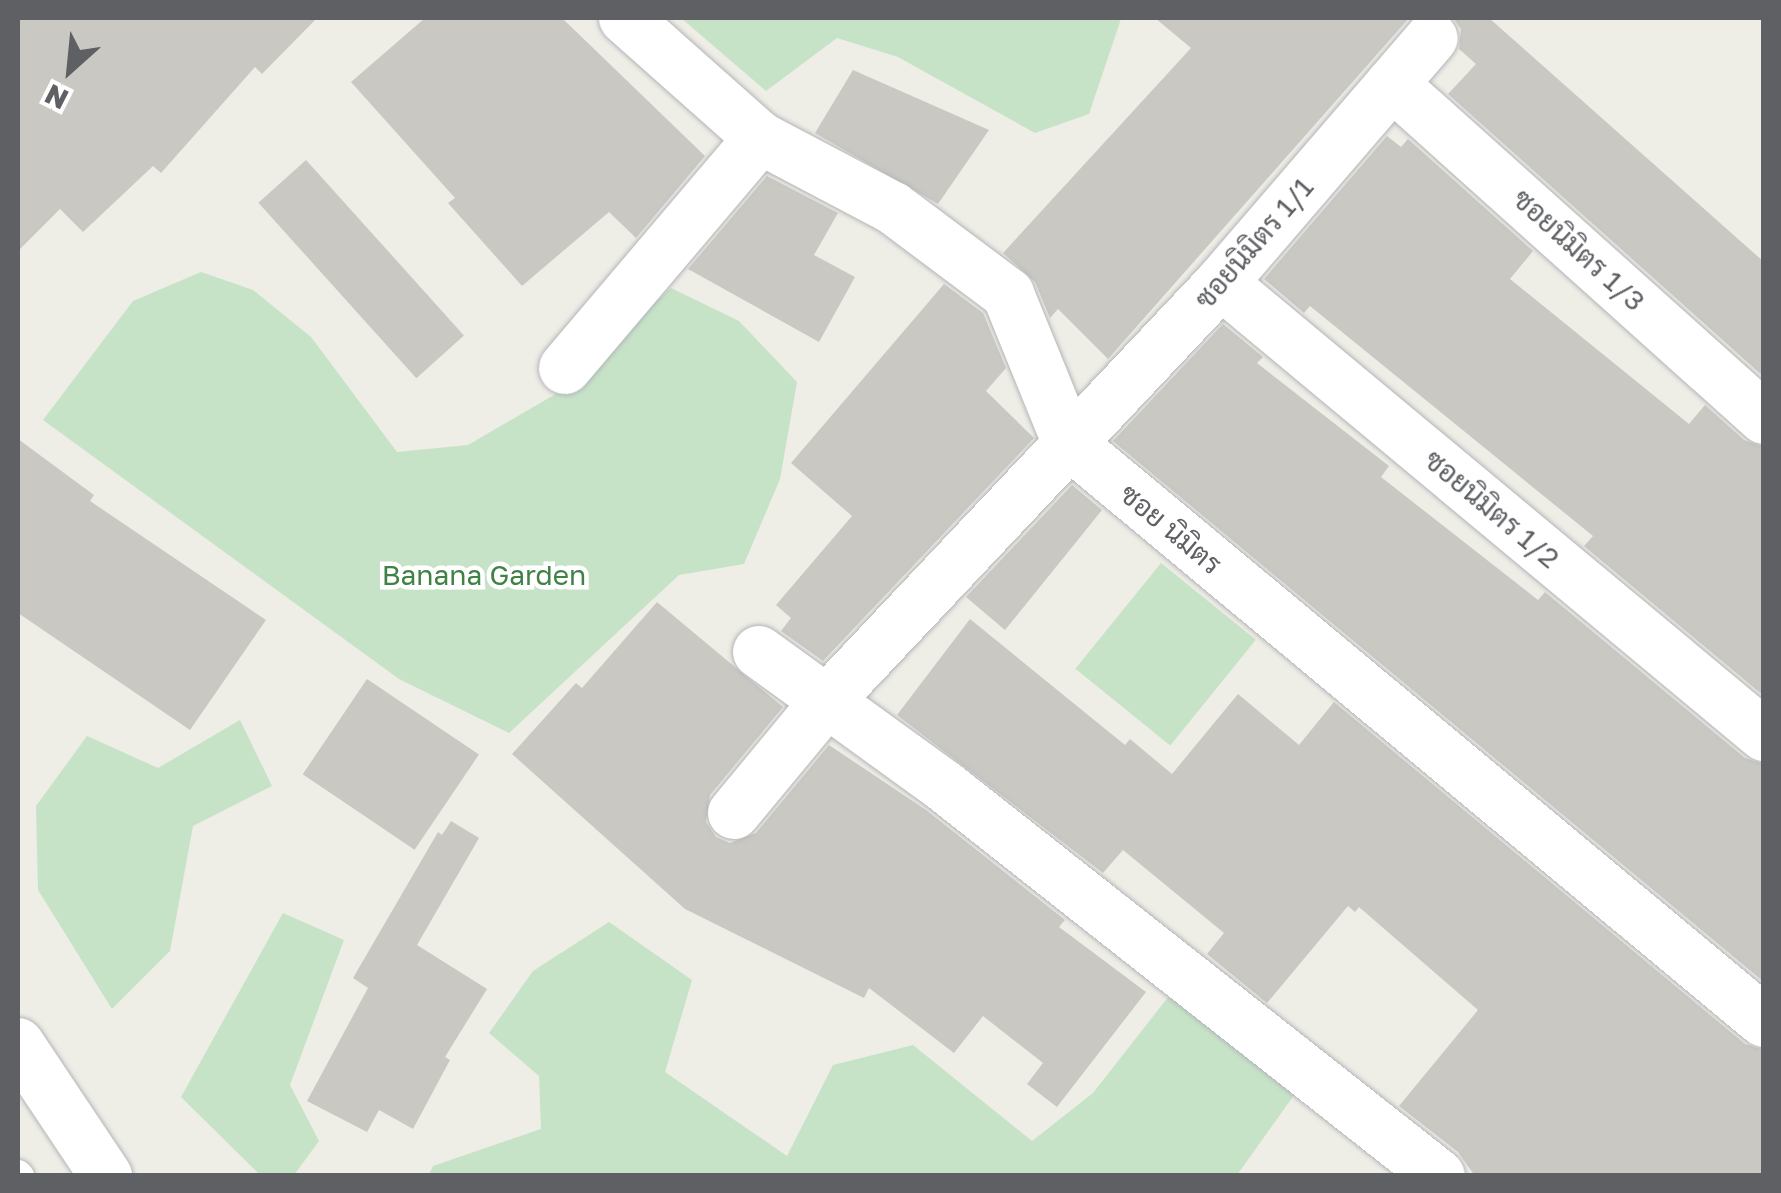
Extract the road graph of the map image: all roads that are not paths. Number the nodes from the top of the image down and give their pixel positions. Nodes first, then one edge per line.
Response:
1 (624, 18) edge
2 (1432, 38) dead end
3 (1392, 84) junction
4 (760, 138) junction
5 (1221, 283) junction
6 (564, 368) dead end
7 (1764, 418) edge
8 (1068, 442) junction
9 (759, 652) dead end
10 (825, 704) junction
11 (1764, 735) edge
12 (734, 813) dead end
13 (1764, 1021) edge
14 (18, 1044) edge
15 (106, 1176) edge
16 (1439, 1176) edge

1 - 4 street, ซอย นิมิตร
2 - 3 street, ซอยนิมิตร 1/1
3 - 5 street, ซอยนิมิตร 1/1
3 - 7 street, ซอยนิมิตร 1/3
4 - 6 street
4 - 8 street, ซอย นิมิตร
5 - 8 street, ซอยนิมิตร 1/1
5 - 11 street, ซอยนิมิตร 1/2
8 - 10 street, ซอยนิมิตร 1/1
8 - 13 street, ซอย นิมิตร
9 - 10 street
10 - 12 street, ซอยนิมิตร 1/1
10 - 16 street
14 - 15 street

